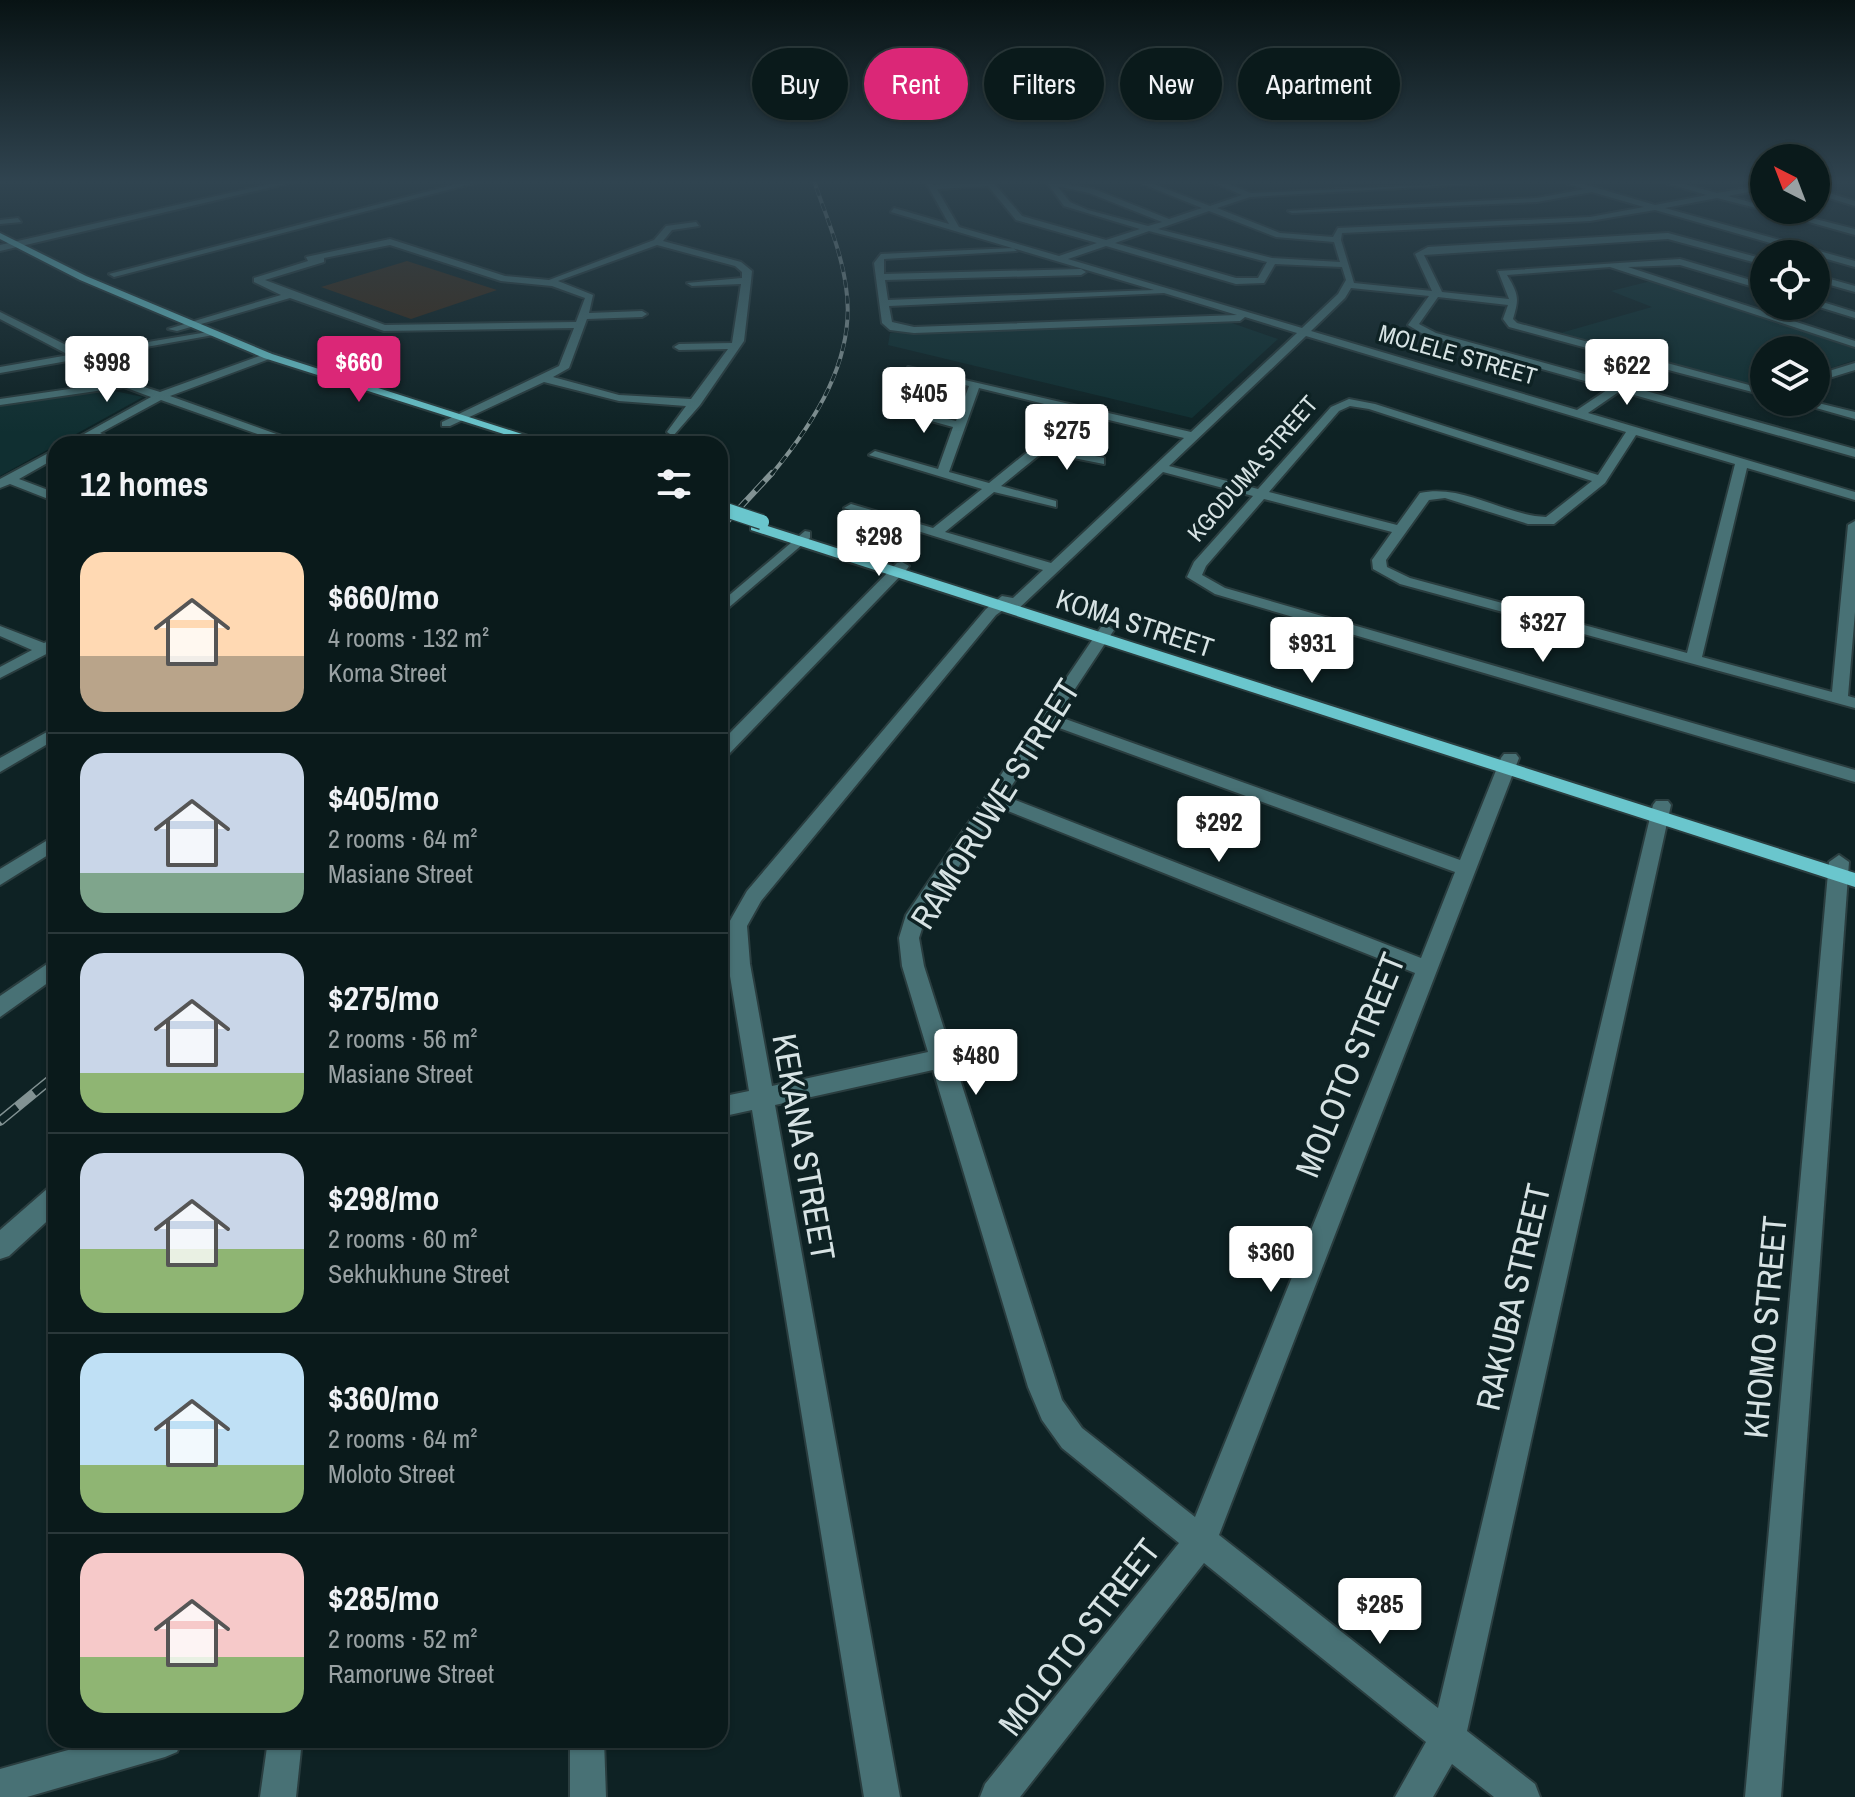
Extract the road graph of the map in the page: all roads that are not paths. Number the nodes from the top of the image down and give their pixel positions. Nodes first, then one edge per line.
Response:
1 (41, 265) edge
2 (55, 265) edge
3 (150, 265) edge
4 (303, 265) edge
5 (461, 265) edge
6 (592, 265) edge
7 (738, 265) edge
8 (880, 265) edge
9 (1079, 265) edge
10 (1184, 265) edge
11 (1270, 265) edge
12 (1346, 265) edge
13 (1424, 265) edge
14 (1577, 265) joint
15 (1582, 265) edge
16 (1614, 265) edge
17 (1690, 265) edge
18 (1096, 270) junction
19 (114, 274) dead end
20 (881, 277) junction
21 (746, 281) junction
22 (1830, 282) edge
23 (553, 283) junction
24 (692, 283) dead end
25 (1750, 283) edge
26 (1350, 285) junction
27 (1855, 289) edge
28 (1169, 292) junction
29 (290, 295) junction
30 (1436, 295) junction
31 (885, 303) junction
32 (1516, 303) junction
33 (1830, 307) edge
34 (642, 314) dead end
35 (0, 315) edge
36 (1855, 315) edge
37 (1250, 316) junction
38 (583, 320) junction
39 (190, 324) junction
40 (173, 329) junction
41 (1304, 332) junction
42 (214, 334) junction
43 (197, 339) junction
44 (1855, 344) edge
45 (736, 346) junction
46 (679, 347) dead end
47 (268, 356) junction
48 (81, 357) junction
49 (252, 362) junction
50 (1655, 363) junction
51 (1855, 366) edge
52 (912, 369) dead end
53 (0, 370) edge
54 (1830, 374) edge
55 (547, 379) junction
56 (975, 384) junction
57 (1619, 387) junction
58 (1750, 388) edge
59 (160, 396) junction
60 (0, 402) edge
61 (696, 403) junction
62 (897, 410) dead end
63 (1830, 410) edge
64 (1086, 411) junction
65 (1580, 413) junction
66 (1855, 416) edge
67 (462, 417) junction
68 (446, 424) junction
69 (959, 425) junction
70 (1633, 430) junction
71 (673, 432) dead end
72 (91, 434) junction
73 (87, 436) edge
74 (96, 436) edge
75 (275, 436) edge
76 (483, 436) edge
77 (521, 436) edge
78 (1191, 436) junction
79 (1041, 448) junction
80 (1855, 453) edge
81 (875, 455) dead end
82 (48, 457) edge
83 (1100, 461) dead end
84 (1742, 463) junction
85 (1158, 467) junction
86 (942, 474) junction
87 (1601, 480) junction
88 (4, 481) edge
89 (992, 488) junction
90 (48, 495) edge
91 (1260, 495) junction
92 (1855, 496) edge
93 (1051, 504) dead end
94 (851, 508) dead end
95 (728, 511) edge
96 (728, 518) edge
97 (759, 525) junction
98 (1855, 525) edge
99 (1400, 530) junction
100 (936, 532) junction
101 (802, 538) junction
102 (1053, 568) junction
103 (899, 569) junction
104 (728, 604) edge
105 (1008, 604) junction
106 (0, 631) edge
107 (1103, 634) junction
108 (48, 645) edge
109 (48, 647) edge
110 (1693, 659) junction
111 (0, 673) edge
112 (1847, 701) edge
113 (1050, 719) junction
114 (48, 737) edge
115 (728, 745) edge
116 (1508, 764) junction
117 (0, 766) edge
118 (1855, 776) edge
119 (996, 799) junction
120 (1661, 812) junction
121 (48, 846) edge
122 (1466, 869) junction
123 (1847, 871) edge
124 (0, 878) edge
125 (1427, 969) junction
126 (48, 972) edge
127 (0, 1008) edge
128 (939, 1059) junction
129 (760, 1100) junction
130 (728, 1106) edge
131 (48, 1204) edge
132 (0, 1247) edge
133 (1201, 1541) junction
134 (1449, 1736) junction
135 (137, 1748) edge
136 (284, 1748) edge
137 (587, 1748) edge
138 (0, 1787) edge
139 (278, 1797) edge
140 (588, 1797) edge
141 (882, 1797) edge
142 (998, 1797) edge
143 (1413, 1797) edge
144 (1522, 1797) edge
145 (1763, 1797) edge

1 - 40 main road
2 - 39 main road
3 - 19 street
4 - 29 street
5 - 23 street
6 - 23 street
7 - 21 street
8 - 20 street
9 - 18 street, MOLELE STREET
10 - 11 street
12 - 26 street
13 - 30 street
14 - 15 street
14 - 32 street
16 - 44 street
17 - 25 street
18 - 20 street
18 - 28 street, MOLELE STREET
20 - 31 street
21 - 24 street
21 - 45 street
22 - 27 street
23 - 38 street
26 - 30 street
26 - 41 street, KEKANA STREET
28 - 31 street
28 - 37 street, MOLELE STREET
29 - 38 street
29 - 39 street
30 - 32 street
30 - 57 street
31 - 37 street
32 - 50 street
33 - 36 street
34 - 38 street
35 - 48 street
37 - 41 street, MOLELE STREET
38 - 55 street
39 - 40 street
39 - 42 main road
40 - 43 main road
41 - 65 street, MOLELE STREET
41 - 78 street, KEKANA STREET
42 - 43 street
42 - 47 main road
43 - 48 street
43 - 49 main road
45 - 46 street
45 - 61 street
47 - 49 street
47 - 67 main road
48 - 53 street
49 - 59 street
49 - 68 main road
50 - 57 street
50 - 58 street
51 - 54 street
52 - 56 street
55 - 61 street
55 - 67 street
56 - 64 street
56 - 69 street
57 - 65 street
57 - 80 street
59 - 60 street
59 - 72 street
59 - 75 street
61 - 71 street
62 - 69 street
63 - 66 street
64 - 78 street
64 - 79 street
65 - 70 street, MOLELE STREET
67 - 68 street
67 - 77 main road
68 - 76 main road
69 - 86 street
70 - 84 street, MOLELE STREET
70 - 87 street
72 - 73 street
72 - 74 street
78 - 85 street, KEKANA STREET
79 - 83 street
79 - 89 street
81 - 86 street
82 - 88 street
84 - 92 street, MOLELE STREET
84 - 110 street
85 - 91 street
85 - 102 street, KEKANA STREET
86 - 89 street
87 - 91 street, KGODUMA STREET
87 - 99 street
88 - 90 street
89 - 93 street
89 - 100 street
91 - 99 street
91 - 118 street, KGODUMA STREET
94 - 100 street
95 - 97 main road, KOMA STREET, bridge
96 - 97 main road, KOMA STREET
97 - 101 main road, KOMA STREET
98 - 112 street
99 - 110 street
100 - 102 street
101 - 103 main road, KOMA STREET
101 - 104 street
102 - 105 street, KEKANA STREET
103 - 105 main road, KOMA STREET
103 - 115 street
105 - 107 main road, KOMA STREET
105 - 129 street, KEKANA STREET
106 - 108 street
107 - 113 street, RAMORUWE STREET
107 - 116 main road, KOMA STREET
109 - 111 street
110 - 112 street
113 - 119 street, RAMORUWE STREET
113 - 122 street
114 - 117 street
116 - 120 main road, KOMA STREET
116 - 122 street, MOLOTO STREET
119 - 125 street
119 - 128 street, RAMORUWE STREET
120 - 123 main road, KOMA STREET
120 - 134 street, RAKUBA STREET
121 - 124 street
122 - 125 street, MOLOTO STREET
123 - 145 street, KHOMO STREET
125 - 133 street, MOLOTO STREET
126 - 127 street
128 - 129 street
128 - 133 street, RAMORUWE STREET
129 - 130 street
129 - 141 street, KEKANA STREET
131 - 132 street
133 - 134 street, RAMORUWE STREET
133 - 142 street, MOLOTO STREET
134 - 143 street, RAKUBA STREET
134 - 144 street, RAMORUWE STREET
135 - 138 street
136 - 139 street
137 - 140 street

